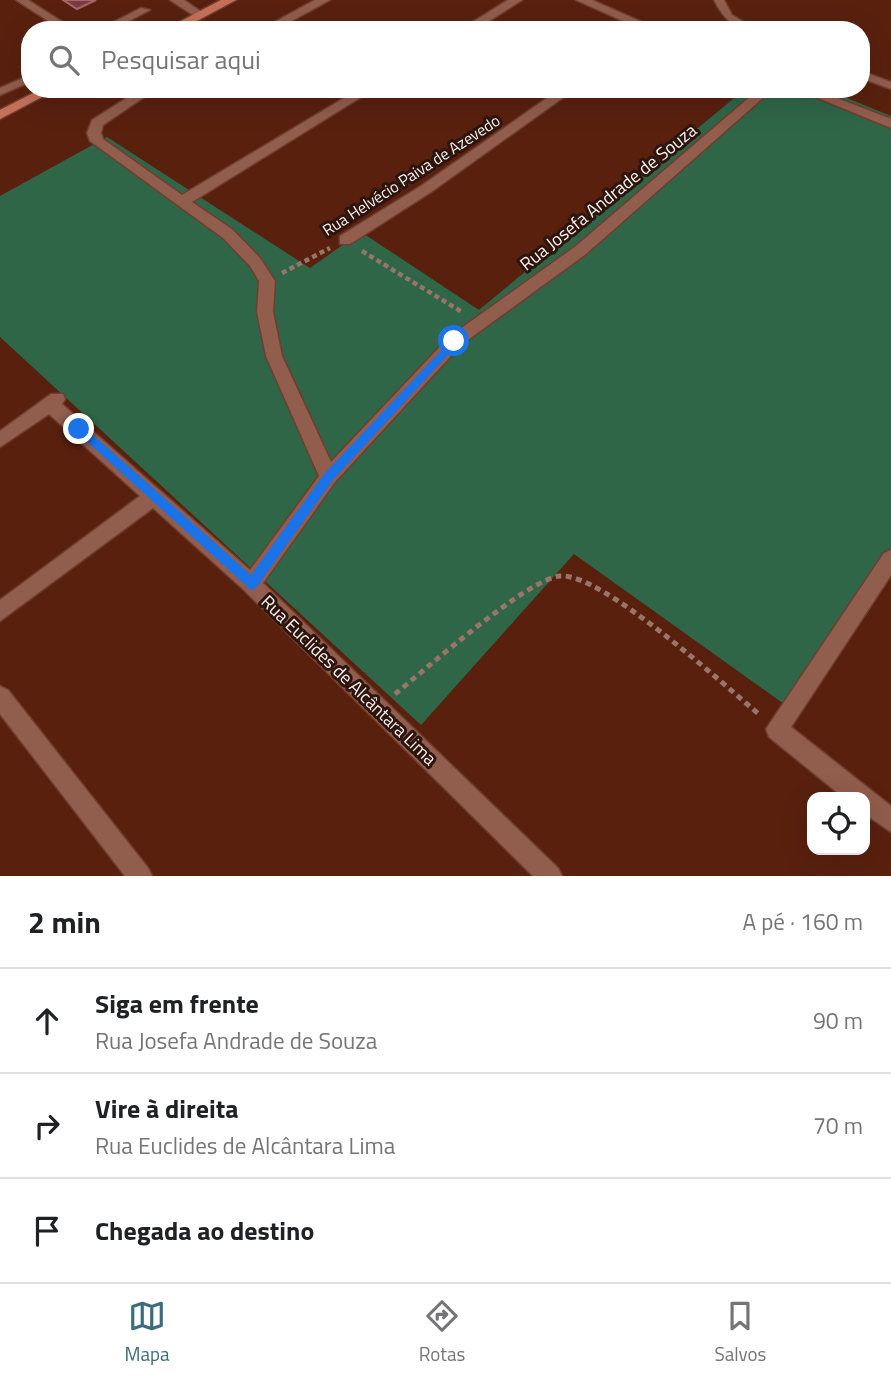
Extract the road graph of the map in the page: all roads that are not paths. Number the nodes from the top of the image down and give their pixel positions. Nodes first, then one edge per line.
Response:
1 (21, 0) edge
2 (176, 0) edge
3 (230, 0) edge
4 (324, 0) edge
5 (516, 0) edge
6 (582, 0) edge
7 (719, 0) edge
8 (145, 10) dead end
9 (200, 15) junction
10 (56, 21) edge
11 (122, 21) edge
12 (188, 21) edge
13 (283, 21) edge
14 (481, 21) edge
15 (632, 21) edge
16 (737, 21) edge
17 (870, 78) edge
18 (21, 82) edge
19 (891, 86) edge
20 (0, 92) edge
21 (33, 98) edge
22 (135, 98) edge
23 (353, 98) edge
24 (556, 98) edge
25 (757, 98) edge
26 (825, 98) edge
27 (0, 115) edge
28 (891, 124) edge
29 (181, 202) junction
30 (345, 240) road end
31 (0, 440) edge
32 (329, 477) junction
33 (153, 497) junction
34 (891, 559) edge
35 (251, 584) junction
36 (0, 612) edge
37 (0, 697) edge
38 (854, 792) edge
39 (870, 804) edge
40 (891, 821) edge
41 (140, 876) edge
42 (550, 876) edge

1 - 10 lane
2 - 9 street
3 - 9 main road
4 - 13 street
5 - 14 street
6 - 15 street
7 - 16 lane
8 - 11 lane
9 - 12 main road
17 - 19 lane
18 - 20 lane
21 - 27 main road
22 - 29 street
23 - 29 street
24 - 30 street, Rua Helvécio Paiva de Azevedo
25 - 32 street, Rua Josefa Andrade de Souza
26 - 28 street
29 - 32 street
31 - 33 street, Rua Euclides de Alcântara Lima
32 - 35 street, Rua Josefa Andrade de Souza
33 - 35 street, Rua Euclides de Alcântara Lima
33 - 36 street
34 - 38 street
35 - 42 street, Rua Euclides de Alcântara Lima
37 - 41 street
39 - 40 street

